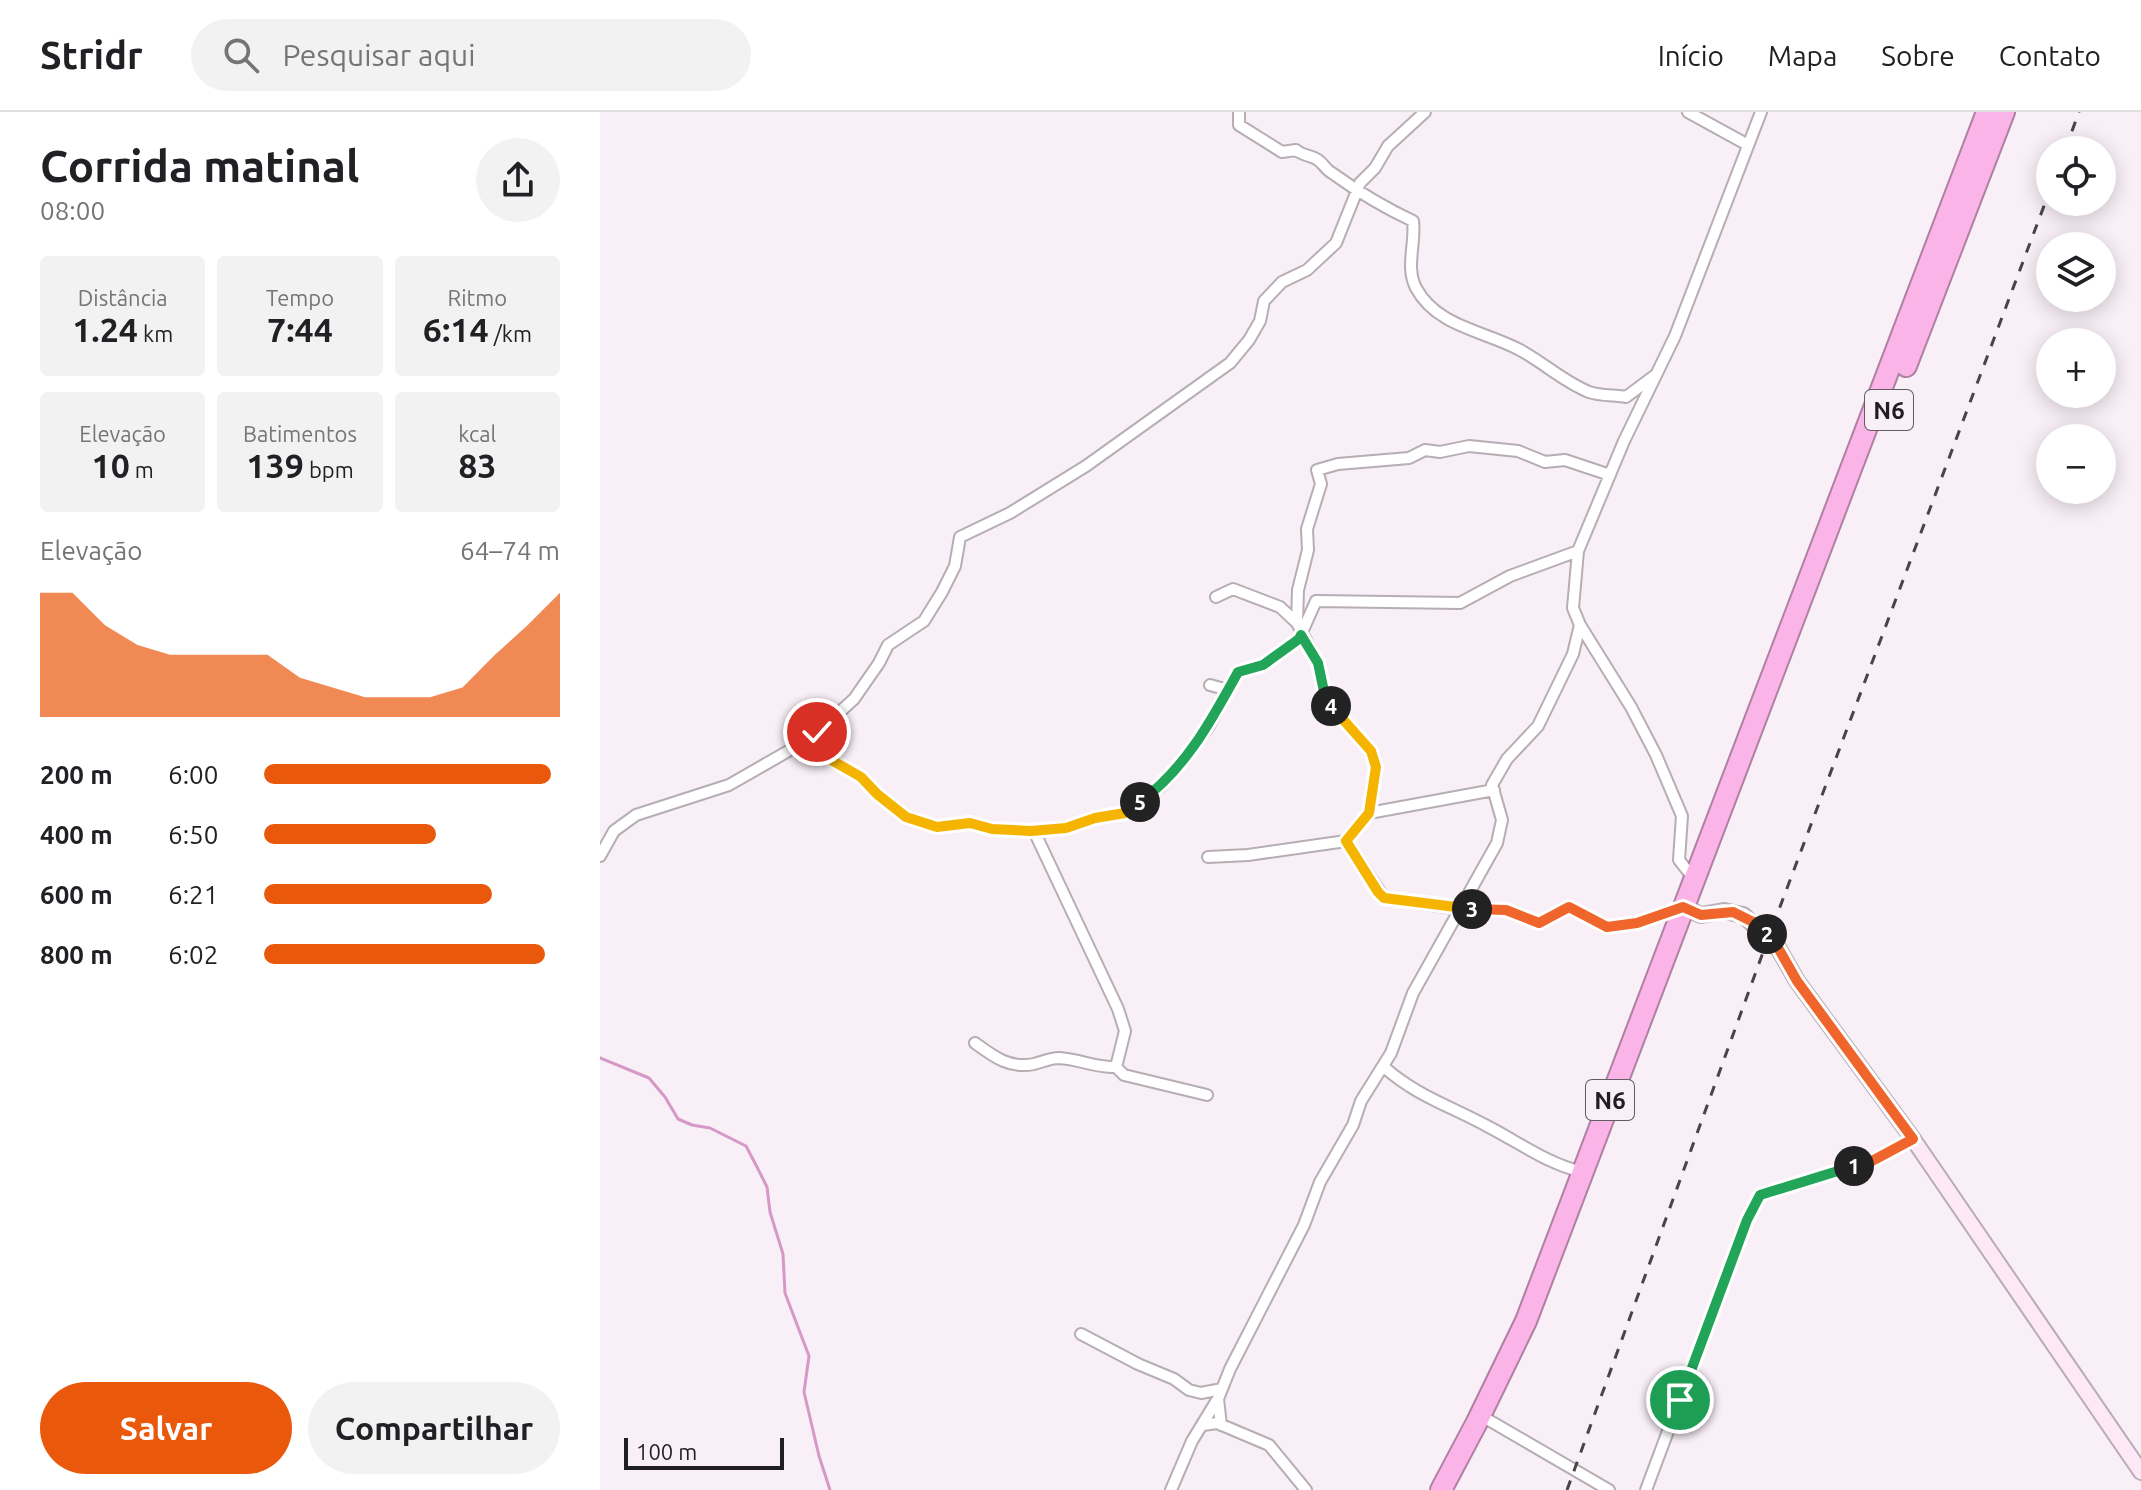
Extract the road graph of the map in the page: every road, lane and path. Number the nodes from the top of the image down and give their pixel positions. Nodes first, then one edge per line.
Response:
1 (1239, 112) edge
2 (1425, 112) edge
3 (1688, 112) edge
4 (1761, 112) edge
5 (1987, 112) edge
6 (2004, 112) edge
7 (1748, 145) junction
8 (1357, 189) junction
9 (1657, 374) junction
10 (1610, 475) junction
11 (1578, 551) junction
12 (1216, 597) dead end
13 (1297, 623) junction
14 (1580, 625) junction
15 (1301, 635) junction
16 (1210, 685) dead end
17 (1228, 690) junction
18 (1764, 703) junction
19 (811, 738) junction
20 (1494, 790) junction
21 (1369, 813) junction
22 (1034, 831) junction
23 (1346, 841) junction
24 (600, 856) edge
25 (1208, 857) dead end
26 (1695, 880) junction
27 (1683, 907) junction
28 (1460, 909) junction
29 (975, 1043) dead end
30 (1116, 1067) junction
31 (1384, 1067) junction
32 (1207, 1095) dead end
33 (1913, 1139) junction
34 (1582, 1172) junction
35 (1081, 1334) dead end
36 (1220, 1394) junction
37 (1480, 1415) junction
38 (1203, 1425) junction
39 (1221, 1425) junction
40 (2141, 1472) edge
41 (1171, 1490) edge
42 (1306, 1490) edge
43 (1441, 1490) edge
44 (1609, 1490) edge
45 (1646, 1490) edge

1 - 8 street
2 - 8 street
3 - 7 street
4 - 7 street
5 - 18 highway, N6
6 - 18 highway, N6
7 - 9 street
8 - 9 street
8 - 19 street
9 - 10 street
10 - 11 street
10 - 13 street
11 - 14 street
11 - 15 street
12 - 13 street
13 - 15 street
14 - 20 street
14 - 26 street
15 - 17 street
15 - 21 street
16 - 17 street
17 - 22 street
18 - 26 highway, N6
19 - 22 street
19 - 24 street
20 - 21 street
20 - 28 street
21 - 23 street
22 - 30 street
23 - 25 street
23 - 28 street
26 - 27 highway, N6
27 - 28 street
27 - 33 street
27 - 34 highway, N6
28 - 31 street
29 - 30 street
30 - 32 street
31 - 34 street
31 - 36 street
33 - 40 street
33 - 45 street
34 - 37 highway, N6
35 - 36 street
36 - 38 street
36 - 39 street
37 - 43 highway, N6
37 - 44 street
38 - 39 street
38 - 41 street
39 - 42 street

